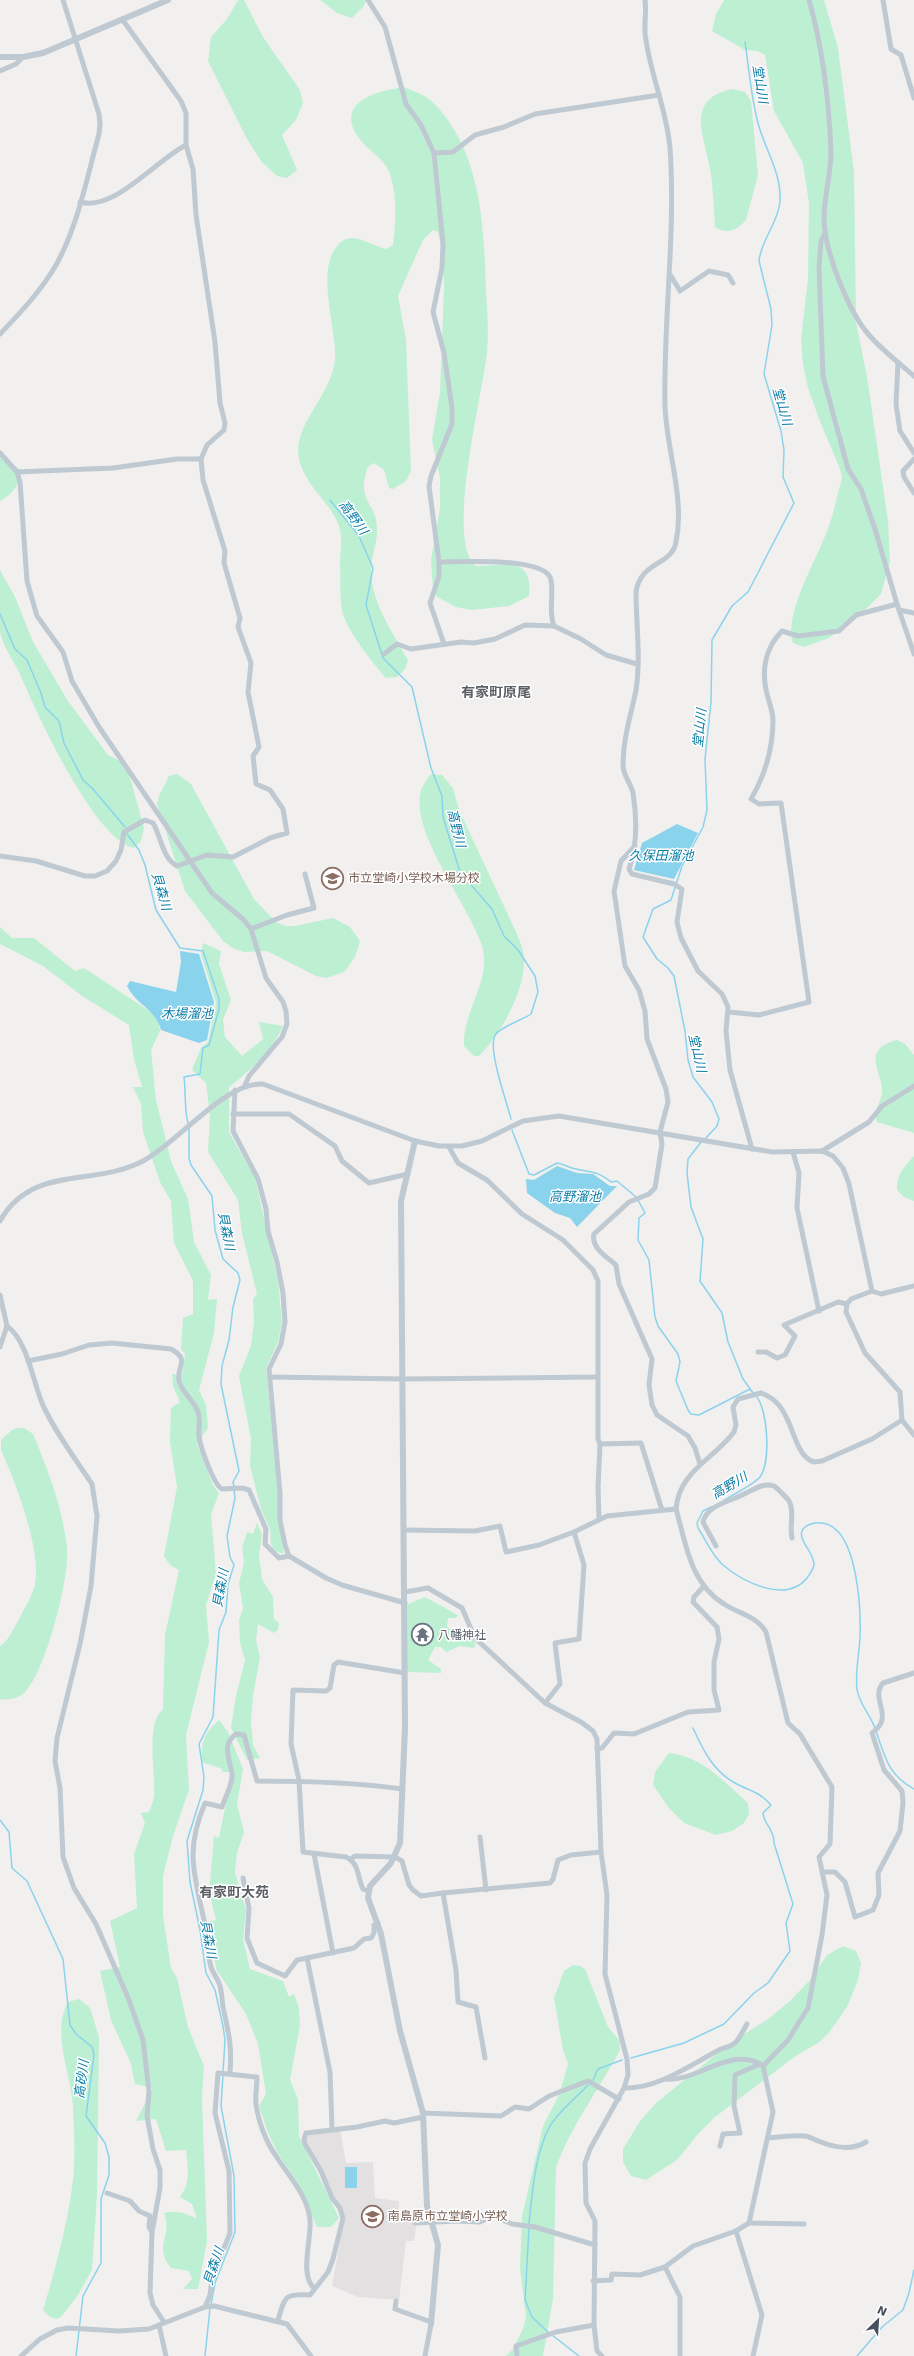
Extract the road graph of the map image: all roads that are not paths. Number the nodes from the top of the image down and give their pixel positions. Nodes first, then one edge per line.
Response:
1 (63, 0) edge
2 (168, 0) edge
3 (368, 0) edge
4 (645, 0) edge
5 (809, 0) edge
6 (883, 0) edge
7 (122, 19) junction
8 (76, 39) junction
9 (0, 57) edge
10 (23, 57) junction
11 (0, 71) edge
12 (659, 95) junction
13 (914, 98) edge
14 (186, 145) junction
15 (434, 153) junction
16 (80, 202) junction
17 (824, 233) junction
18 (671, 275) junction
19 (733, 284) dead end
20 (0, 334) edge
21 (898, 362) junction
22 (914, 376) edge
23 (914, 453) edge
24 (0, 454) edge
25 (201, 459) junction
26 (914, 459) edge
27 (17, 472) junction
28 (914, 493) edge
29 (439, 562) junction
30 (897, 604) junction
31 (899, 610) junction
32 (914, 613) edge
33 (554, 626) junction
34 (444, 644) junction
35 (384, 654) dead end
36 (914, 654) edge
37 (637, 664) junction
38 (636, 846) junction
39 (0, 856) edge
40 (192, 861) junction
41 (305, 874) dead end
42 (251, 929) junction
43 (729, 1012) junction
44 (245, 1085) junction
45 (914, 1086) edge
46 (235, 1090) junction
47 (233, 1114) junction
48 (660, 1132) junction
49 (414, 1141) junction
50 (449, 1147) junction
51 (752, 1149) junction
52 (793, 1152) junction
53 (822, 1152) junction
54 (408, 1174) junction
55 (0, 1221) edge
56 (914, 1286) edge
57 (872, 1291) junction
58 (0, 1295) edge
59 (847, 1304) junction
60 (819, 1311) junction
61 (7, 1326) junction
62 (0, 1347) edge
63 (758, 1352) dead end
64 (28, 1361) junction
65 (597, 1376) junction
66 (270, 1378) junction
67 (403, 1379) junction
68 (902, 1420) junction
69 (914, 1435) edge
70 (600, 1444) junction
71 (700, 1464) junction
72 (676, 1509) junction
73 (662, 1510) junction
74 (599, 1519) junction
75 (404, 1530) junction
76 (574, 1532) junction
77 (792, 1538) dead end
78 (716, 1546) dead end
79 (289, 1556) junction
80 (704, 1586) junction
81 (404, 1592) junction
82 (405, 1603) junction
83 (404, 1673) junction
84 (914, 1673) edge
85 (545, 1703) junction
86 (597, 1749) junction
87 (299, 1780) junction
88 (402, 1789) junction
89 (480, 1837) dead end
90 (601, 1852) junction
91 (314, 1854) junction
92 (395, 1857) junction
93 (350, 1859) junction
94 (822, 1872) junction
95 (243, 1878) dead end
96 (486, 1890) junction
97 (368, 1891) junction
98 (443, 1893) junction
99 (378, 1923) junction
100 (333, 1953) junction
101 (307, 1958) junction
102 (747, 2024) dead end
103 (485, 2058) dead end
104 (762, 2065) junction
105 (226, 2073) junction
106 (665, 2078) junction
107 (624, 2088) junction
108 (618, 2099) junction
109 (423, 2115) junction
110 (332, 2128) junction
111 (768, 2138) junction
112 (866, 2142) dead end
113 (720, 2146) dead end
114 (107, 2193) dead end
115 (431, 2222) junction
116 (415, 2223) dead end
117 (749, 2223) junction
118 (804, 2224) dead end
119 (736, 2231) junction
120 (152, 2232) junction
121 (595, 2245) junction
122 (665, 2267) junction
123 (593, 2281) junction
124 (314, 2288) junction
125 (396, 2301) dead end
126 (208, 2307) junction
127 (278, 2320) junction
128 (161, 2323) junction
129 (431, 2323) junction
130 (594, 2325) junction
131 (21, 2356) edge
132 (166, 2356) edge
133 (311, 2356) edge
134 (425, 2356) edge
135 (517, 2356) edge
136 (602, 2356) edge
137 (680, 2356) edge
138 (754, 2356) edge

1 - 8 street
2 - 7 street
3 - 15 street
4 - 12 street
5 - 17 street
6 - 13 street
7 - 8 street
7 - 14 street
8 - 10 street
8 - 16 street
9 - 10 street
10 - 11 street
12 - 15 street
12 - 18 street
14 - 16 street
14 - 25 street
15 - 29 street
16 - 20 street
17 - 21 street
17 - 30 street
18 - 19 street
18 - 37 street
21 - 22 street
21 - 23 street
24 - 27 street
25 - 27 street
25 - 40 street
26 - 28 street
27 - 40 street
29 - 33 street
29 - 34 street
30 - 31 street
30 - 43 street
31 - 32 street
31 - 36 street
33 - 34 street
33 - 37 street
34 - 35 street
37 - 38 street
38 - 43 street
38 - 48 street
39 - 40 street
40 - 42 street
41 - 42 street
42 - 44 street
43 - 51 street
44 - 46 street
44 - 49 street
45 - 53 street
46 - 47 street
46 - 55 street
47 - 54 street
47 - 66 street
48 - 50 street
48 - 51 street
48 - 71 street
49 - 50 street
49 - 54 street
50 - 65 street
51 - 52 street
52 - 53 street
52 - 60 street
53 - 57 street
54 - 67 street
56 - 57 street
57 - 59 street
58 - 61 street
59 - 60 street
59 - 68 street
60 - 63 street
61 - 62 street
61 - 64 street
64 - 79 street
64 - 120 street
65 - 67 street
65 - 70 street
66 - 67 street
66 - 79 street
67 - 75 street
68 - 69 street
68 - 71 street
70 - 73 street
70 - 74 street
71 - 72 street
72 - 73 street
72 - 80 street
73 - 74 street
74 - 76 street
75 - 76 street
75 - 81 street
76 - 85 street
77 - 78 street
79 - 82 street
80 - 86 street
80 - 94 street
81 - 82 street
81 - 85 street
82 - 83 street
83 - 87 street
83 - 88 street
84 - 94 street
85 - 86 street
86 - 90 street
87 - 88 street
87 - 91 street
87 - 105 street
88 - 92 street
89 - 96 street
90 - 96 street
90 - 107 street
91 - 93 street
91 - 100 street
92 - 93 street
92 - 97 street
92 - 98 street
93 - 97 street
94 - 104 street
95 - 101 street
96 - 98 street
97 - 99 street
98 - 103 street
99 - 100 street
99 - 109 street
100 - 101 street
101 - 110 street
102 - 106 street
104 - 106 street
104 - 111 street
104 - 113 street
105 - 124 street
105 - 126 street
106 - 107 street
107 - 108 street
108 - 109 street
108 - 121 street
109 - 110 street
109 - 115 street
110 - 124 street
111 - 112 street
111 - 117 street
114 - 120 street
115 - 116 street
115 - 121 street
115 - 129 street
117 - 118 street
117 - 119 street
119 - 122 street
119 - 138 street
120 - 128 street
121 - 123 street
122 - 123 street
122 - 137 street
123 - 130 street
124 - 127 street
125 - 129 street
126 - 127 street
126 - 128 street
127 - 133 street
128 - 131 street
128 - 132 street
129 - 134 street
130 - 135 street
130 - 136 street

